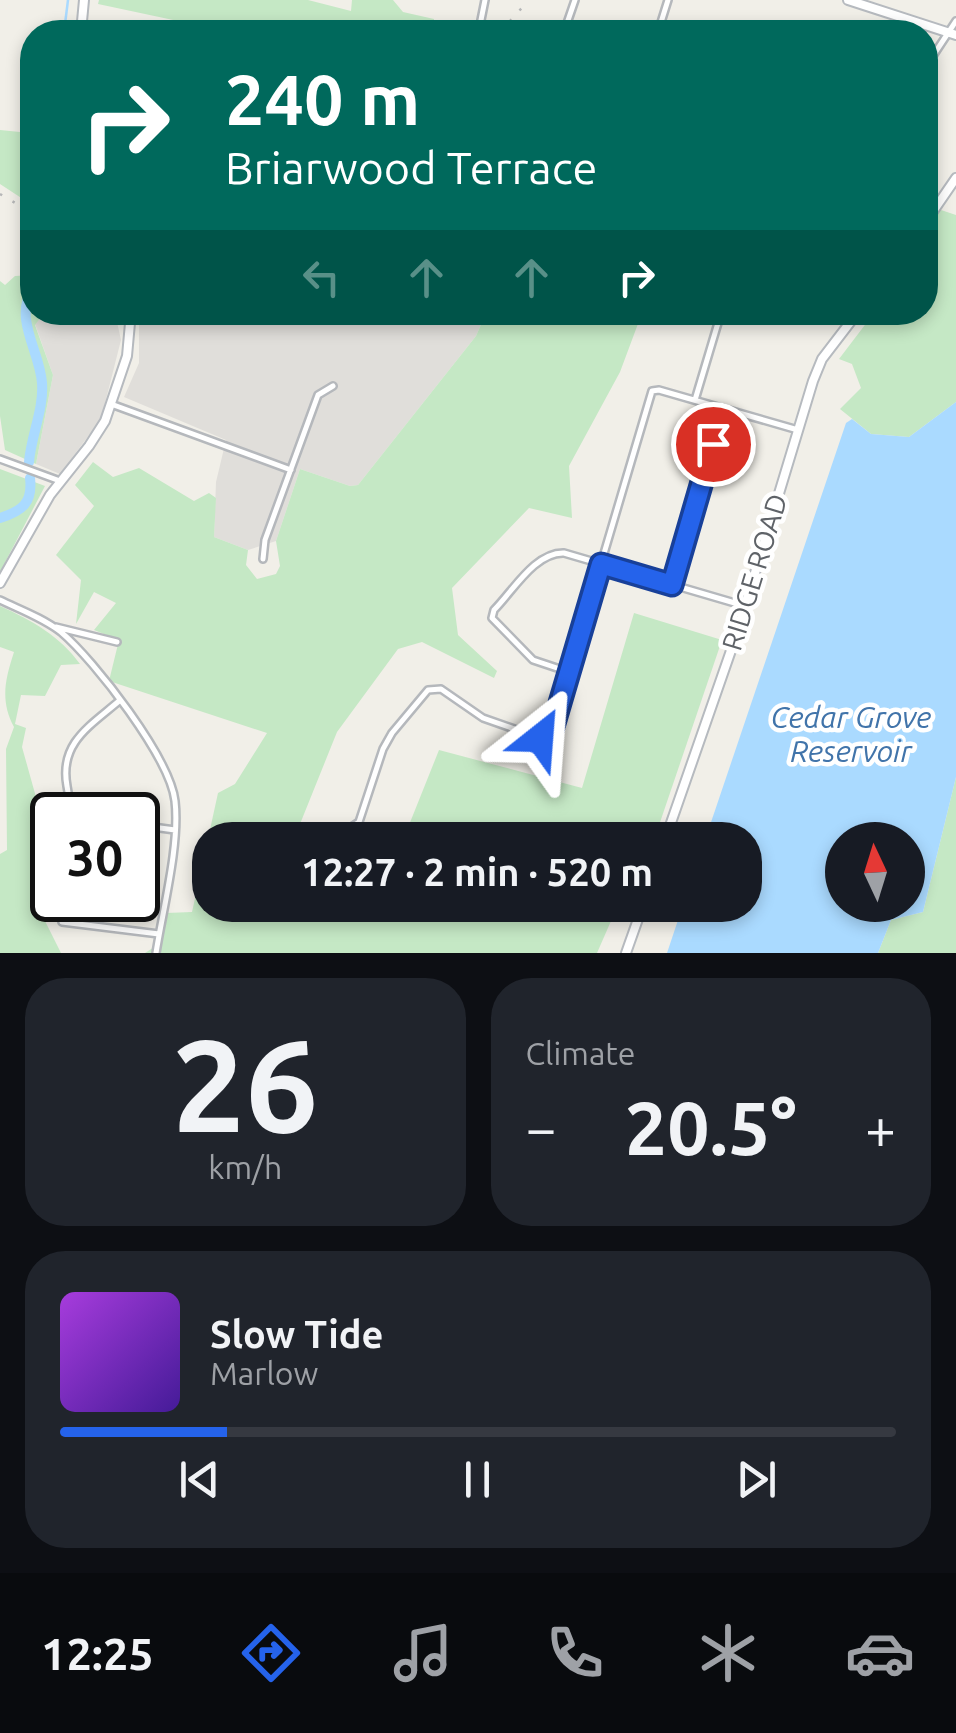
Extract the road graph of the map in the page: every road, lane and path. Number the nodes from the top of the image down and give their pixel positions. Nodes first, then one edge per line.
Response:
1 (486, 0) edge
2 (848, 0) edge
3 (481, 20) dead end
4 (909, 20) edge
5 (956, 21) edge
6 (952, 34) edge
7 (956, 178) edge
8 (938, 204) edge
9 (129, 325) edge
10 (717, 325) edge
11 (848, 325) edge
12 (334, 386) dead end
13 (695, 400) junction
14 (112, 404) junction
15 (723, 408) junction
16 (798, 430) junction
17 (0, 459) edge
18 (291, 470) junction
19 (60, 481) junction
20 (264, 559) dead end
21 (601, 564) junction
22 (0, 582) edge
23 (672, 585) junction
24 (0, 600) edge
25 (745, 606) junction
26 (53, 626) junction
27 (117, 642) dead end
28 (570, 672) junction
29 (120, 701) junction
30 (69, 792) edge
31 (359, 822) edge
32 (671, 822) edge
33 (160, 828) edge
34 (175, 830) junction
35 (62, 922) dead end
36 (637, 922) edge
37 (159, 934) junction
38 (156, 953) edge
39 (626, 953) edge

1 - 3 street
2 - 4 main road
5 - 6 street
7 - 8 main road
9 - 14 main road
10 - 13 street
11 - 16 main road, RIDGE ROAD
12 - 18 street
13 - 15 street
13 - 21 street
14 - 18 street
14 - 19 main road
15 - 16 street
15 - 23 street
16 - 25 main road, RIDGE ROAD
17 - 19 street
18 - 20 street
19 - 22 main road
21 - 23 street
21 - 28 street
21 - 28 street
23 - 25 street
24 - 26 street
25 - 32 main road, RIDGE ROAD
26 - 27 street
26 - 29 street
28 - 31 street
29 - 30 street
29 - 34 street
33 - 34 street
34 - 37 street
35 - 37 street
36 - 39 main road
37 - 38 street

